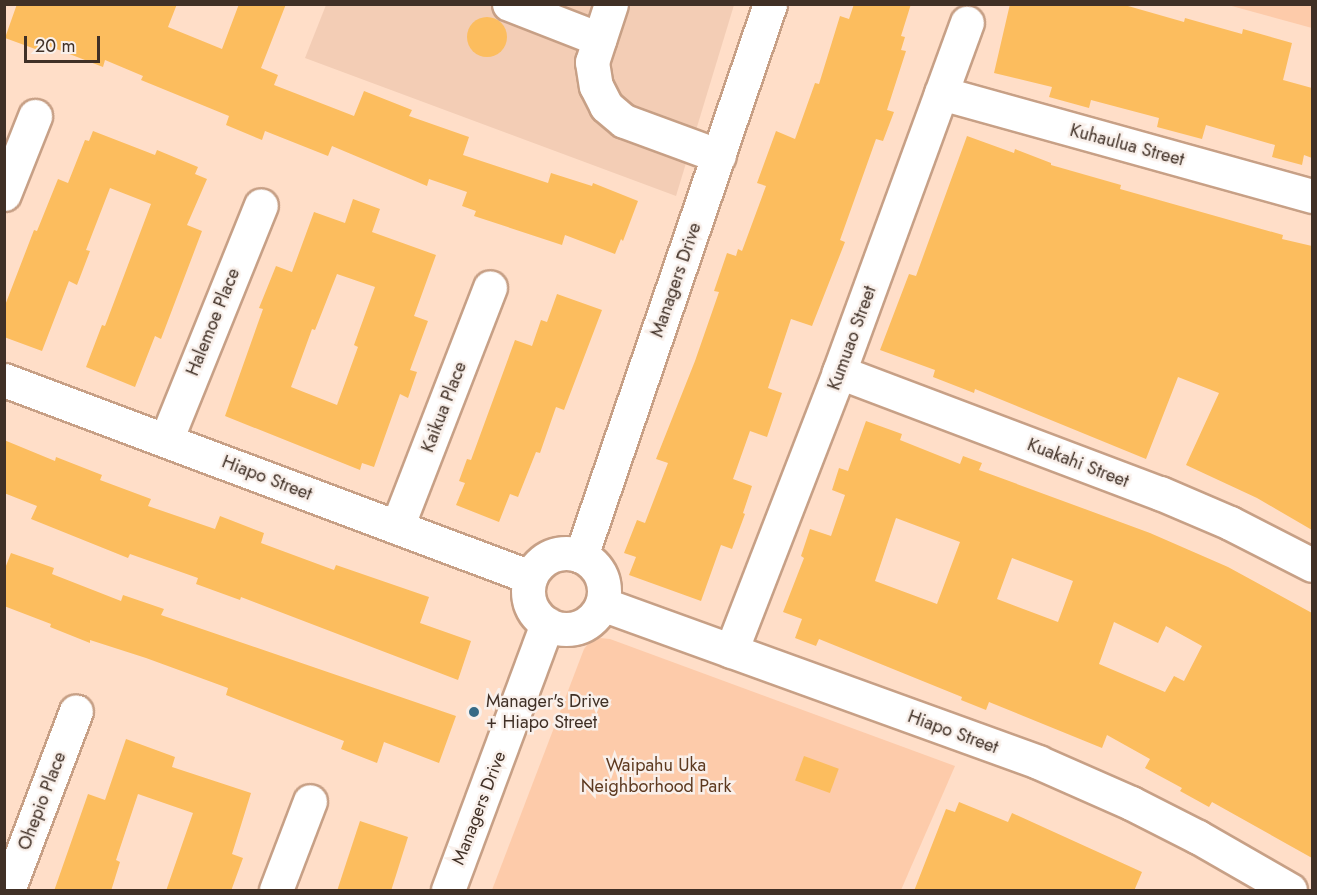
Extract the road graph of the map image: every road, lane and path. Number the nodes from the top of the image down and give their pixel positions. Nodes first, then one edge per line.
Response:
1 (509, 4) edge
2 (612, 4) edge
3 (770, 4) edge
4 (967, 23) dead end
5 (599, 39) junction
6 (941, 93) junction
7 (34, 116) dead end
8 (719, 156) junction
9 (4, 194) edge
10 (1312, 196) edge
11 (261, 205) dead end
12 (490, 287) dead end
13 (839, 372) junction
14 (4, 380) edge
15 (166, 440) junction
16 (398, 527) junction
17 (581, 556) junction
18 (1312, 565) edge
19 (530, 577) junction
20 (602, 604) junction
21 (548, 624) junction
22 (731, 651) junction
23 (76, 711) dead end
24 (310, 801) dead end
25 (8, 891) edge
26 (276, 891) edge
27 (448, 891) edge
28 (1290, 891) edge

1 - 5 street
2 - 5 street
3 - 8 street, Managers Drive
4 - 6 street, Kumuao Street
5 - 8 street
6 - 10 street, Kuhaulua Street
6 - 13 street, Kumuao Street
7 - 9 street
8 - 17 street, Managers Drive
11 - 15 street, Halemoe Place
12 - 16 street, Kaikua Place
13 - 18 street, Kuakahi Street
13 - 22 street, Kumuao Street
14 - 15 street, Hiapo Street
15 - 16 street, Hiapo Street
16 - 19 street, Hiapo Street
17 - 19 street
17 - 20 street
19 - 21 street
20 - 21 street
20 - 22 street, Hiapo Street
21 - 27 street, Managers Drive
22 - 28 street, Hiapo Street
23 - 25 street, Ohepio Place
24 - 26 street

